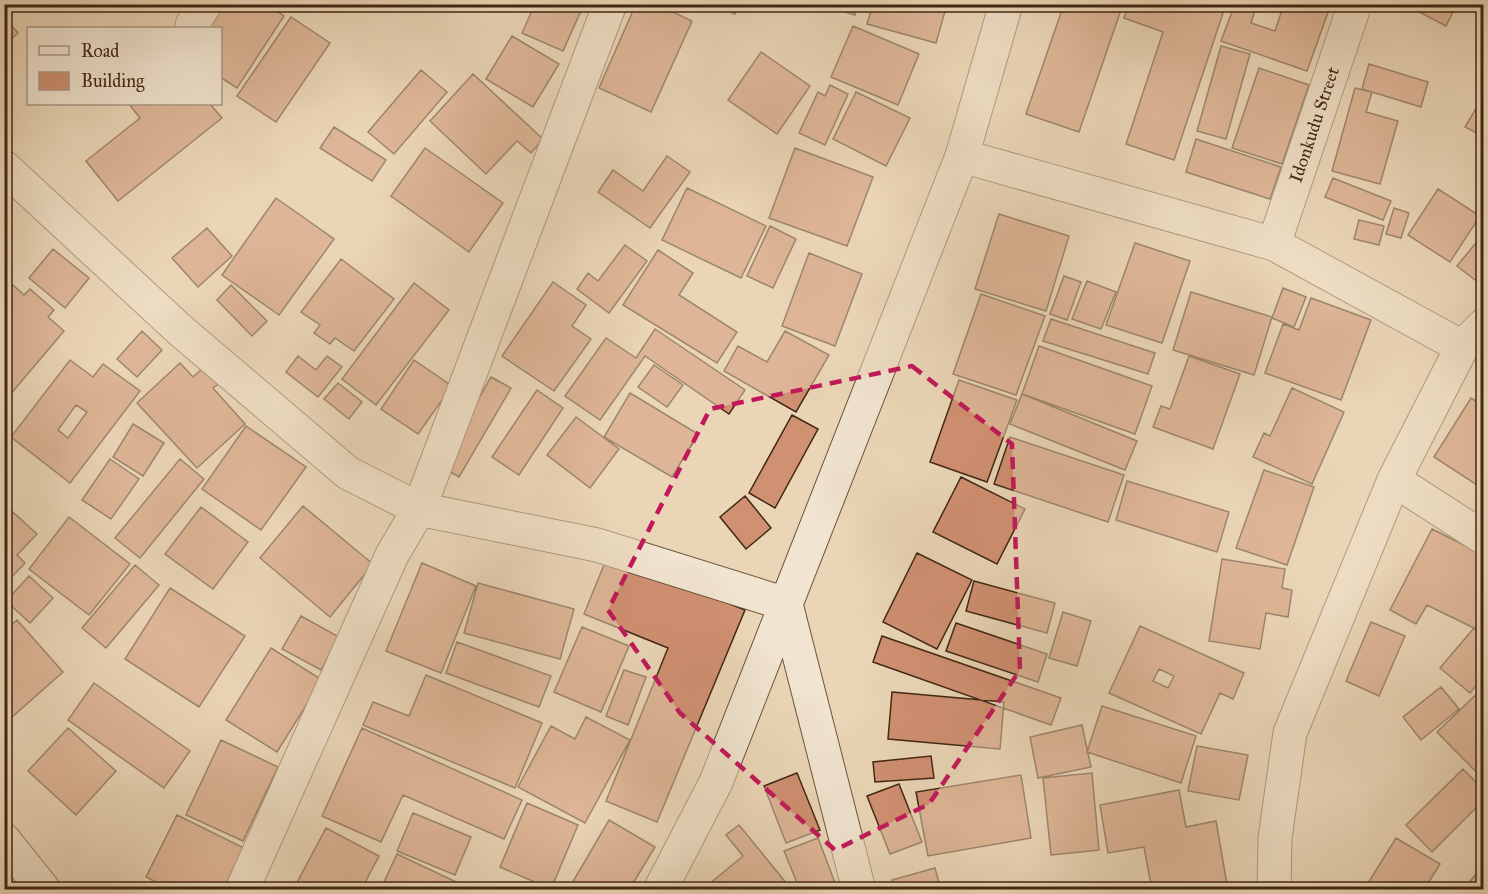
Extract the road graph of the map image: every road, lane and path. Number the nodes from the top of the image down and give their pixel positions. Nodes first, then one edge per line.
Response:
1 (610, 4) edge
2 (1006, 4) edge
3 (1354, 4) edge
4 (962, 156) junction
5 (4, 167) edge
6 (1274, 244) junction
7 (1473, 336) edge
8 (1394, 480) junction
9 (419, 509) junction
10 (1484, 537) edge
11 (786, 604) junction
12 (4, 840) edge
13 (44, 890) edge
14 (242, 890) edge
15 (660, 890) edge
16 (859, 890) edge
17 (1274, 890) edge

1 - 9 street
2 - 4 street
3 - 6 street, Idonkudu Street
4 - 6 street
4 - 11 street
5 - 9 street
6 - 7 street
7 - 8 street
8 - 10 street
8 - 17 street
9 - 11 street
9 - 14 street
11 - 15 street
11 - 16 street
12 - 13 street

